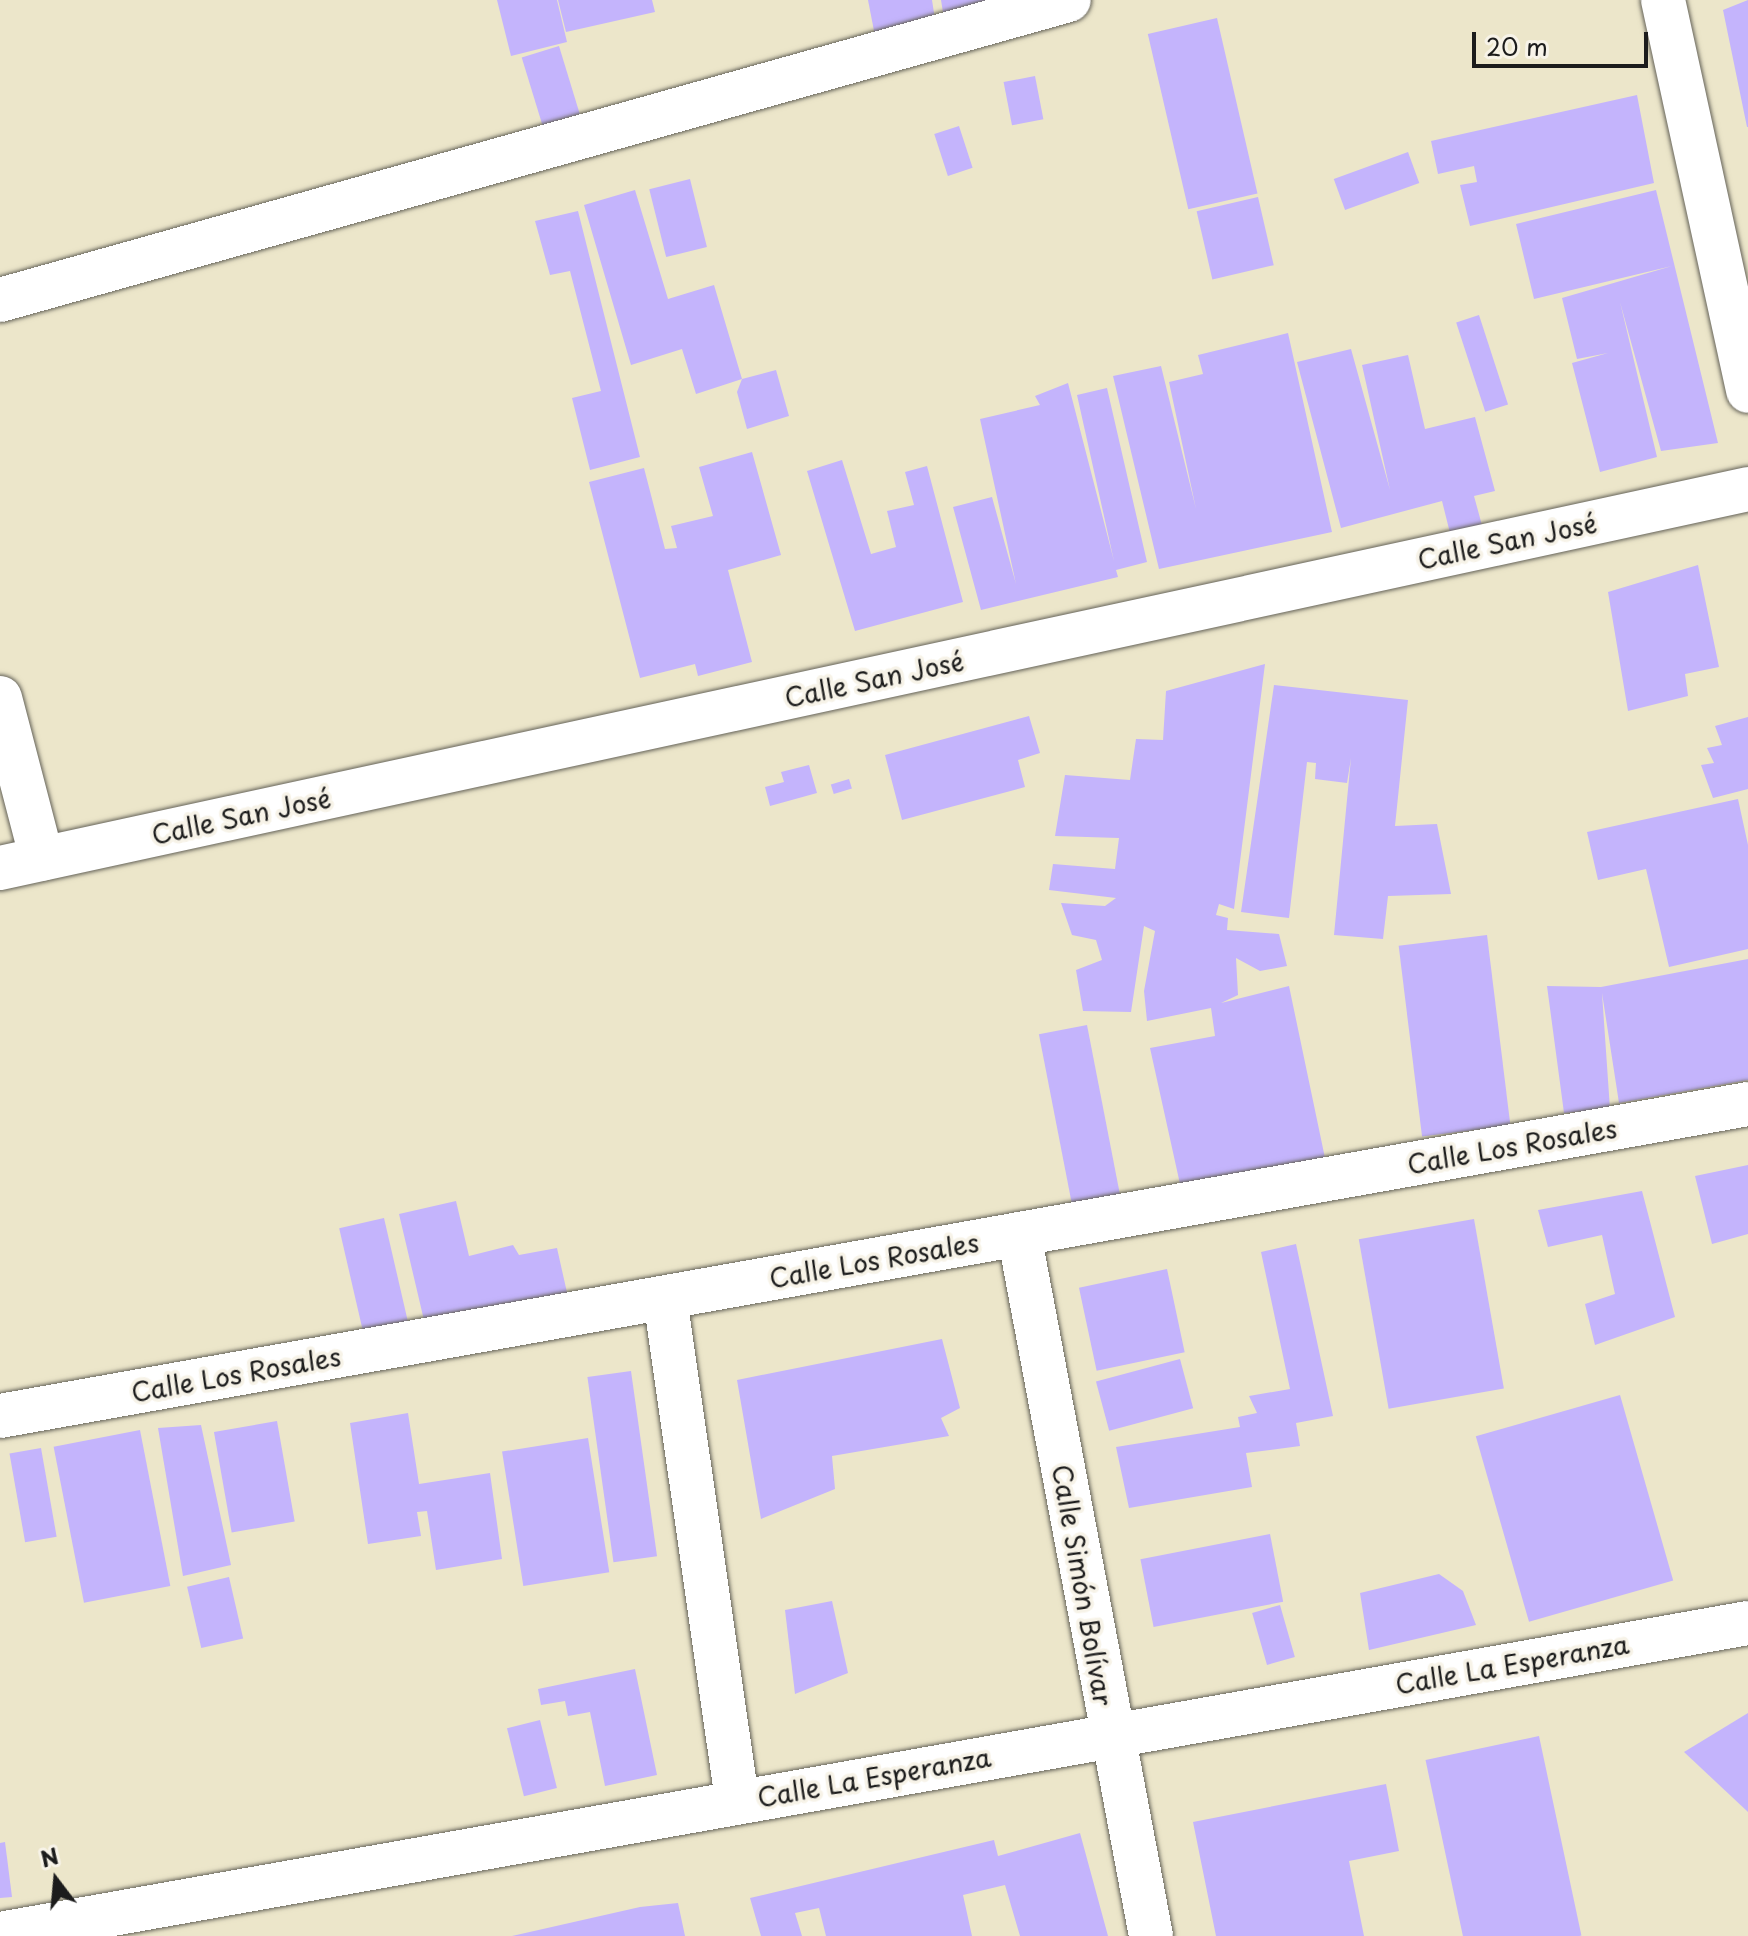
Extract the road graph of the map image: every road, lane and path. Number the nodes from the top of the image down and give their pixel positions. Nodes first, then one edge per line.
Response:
1 (1069, 0) edge
2 (1663, 0) edge
3 (0, 300) edge
4 (1748, 391) edge
5 (1748, 489) edge
6 (0, 698) edge
7 (42, 859) junction
8 (0, 868) edge
9 (1748, 1104) edge
10 (1019, 1234) junction
11 (665, 1298) junction
12 (0, 1416) edge
13 (1748, 1623) edge
14 (1111, 1735) junction
15 (737, 1800) junction
16 (0, 1934) edge
17 (1151, 1936) edge

1 - 3 street
2 - 4 street
5 - 7 street, Calle San José
6 - 7 street
7 - 8 street, Calle San José
9 - 10 street, Calle Los Rosales
10 - 11 street, Calle Los Rosales
10 - 14 street, Calle Simón Bolívar
11 - 12 street, Calle Los Rosales
11 - 15 street
13 - 14 street, Calle La Esperanza
14 - 15 street, Calle La Esperanza
14 - 17 street, Calle Simón Bolívar
15 - 16 street, Calle La Esperanza

